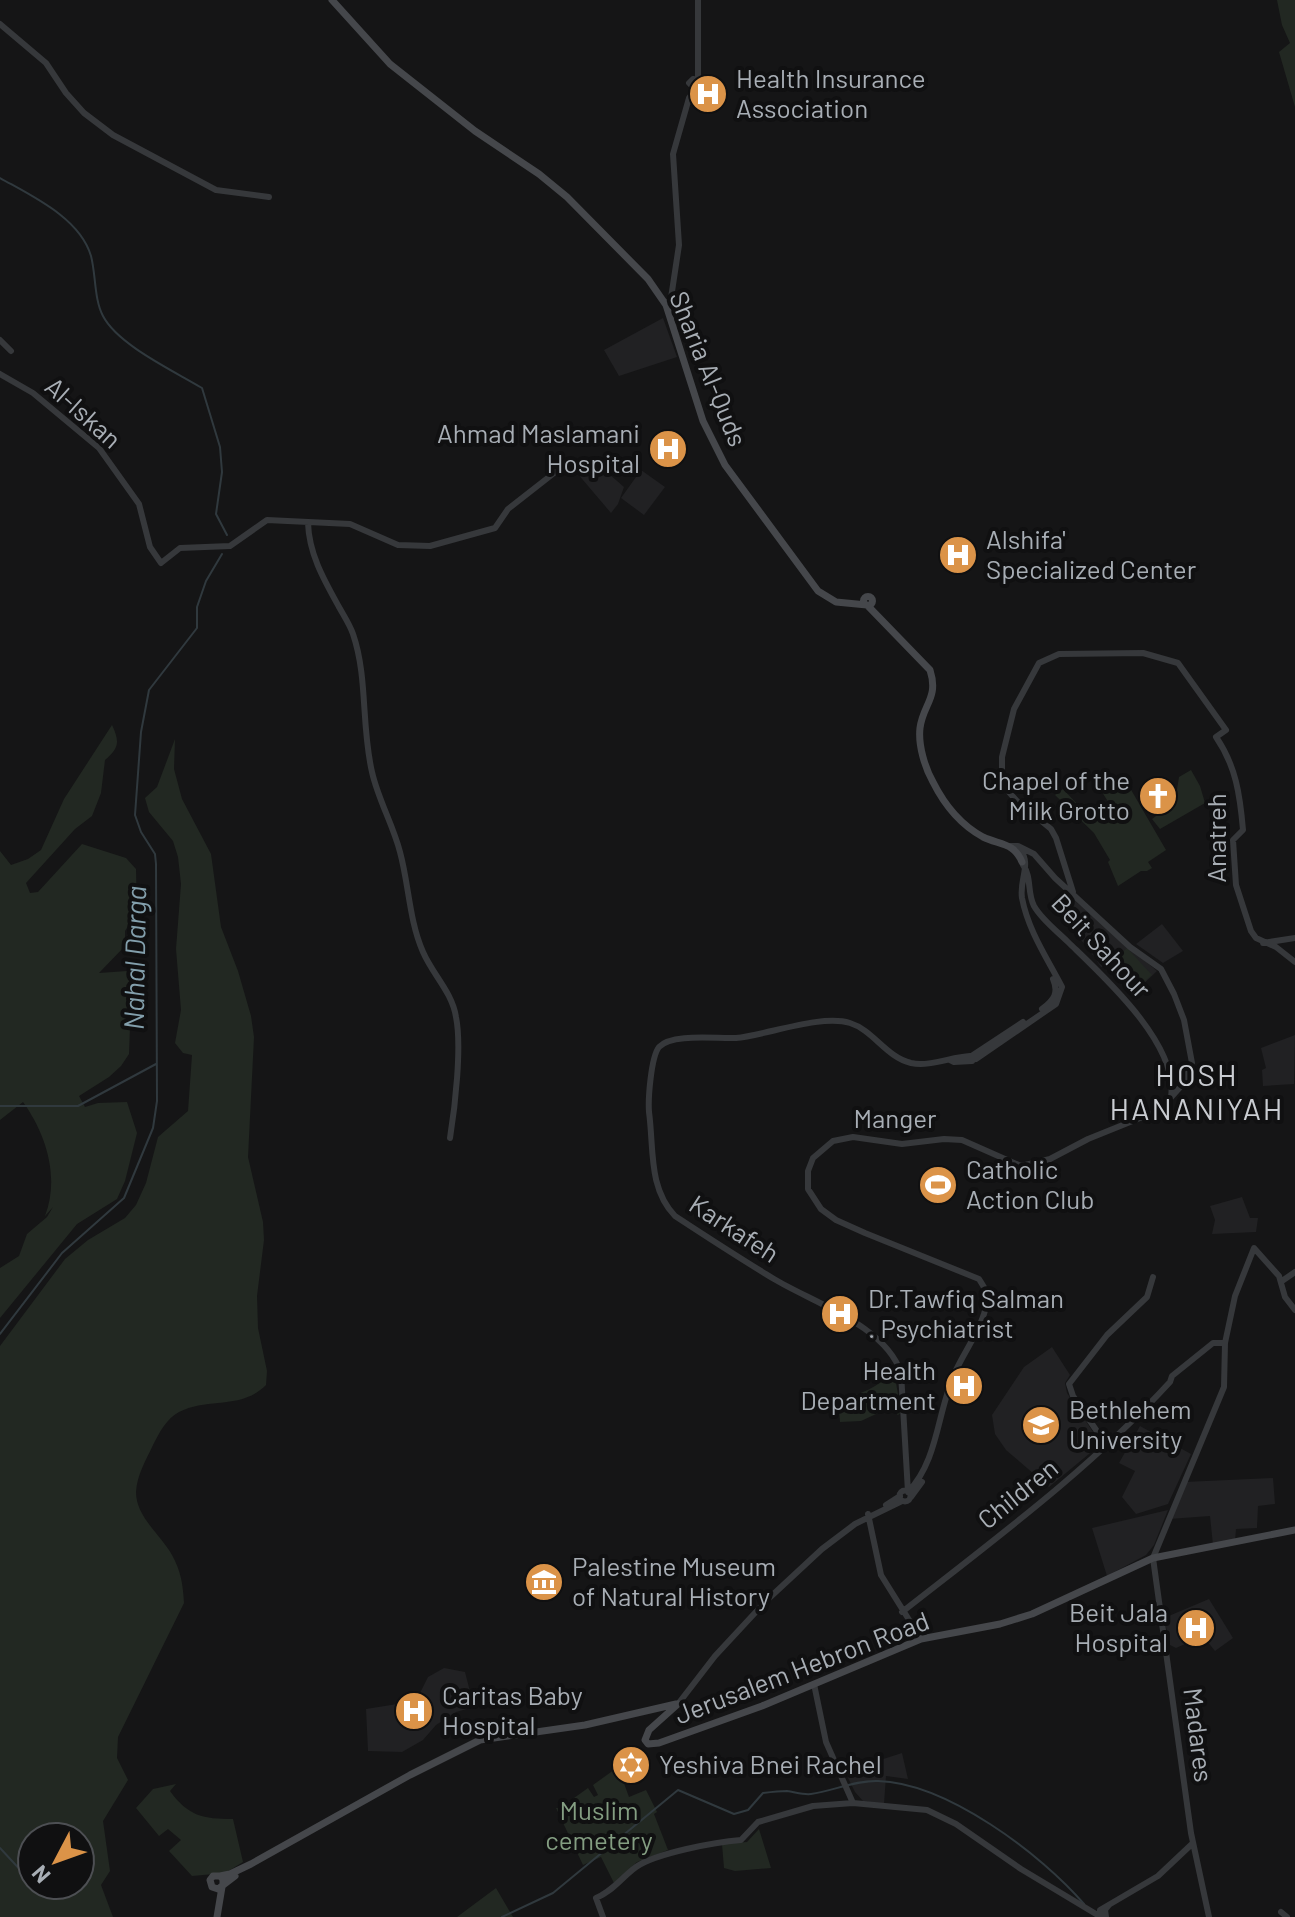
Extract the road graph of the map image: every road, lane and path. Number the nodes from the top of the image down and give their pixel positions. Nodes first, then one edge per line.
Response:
1 (332, 0) edge
2 (698, 0) edge
3 (0, 24) edge
4 (269, 197) dead end
5 (666, 305) junction
6 (0, 340) edge
7 (11, 351) dead end
8 (0, 374) edge
9 (563, 466) dead end
10 (308, 523) junction
11 (1015, 846) junction
12 (1034, 854) junction
13 (1023, 862) junction
14 (1073, 892) junction
15 (1295, 938) edge
16 (1263, 943) junction
17 (1295, 962) edge
18 (1171, 1097) junction
19 (450, 1138) dead end
20 (1295, 1272) edge
21 (1153, 1277) dead end
22 (1282, 1281) junction
23 (1295, 1310) edge
24 (1225, 1343) junction
25 (948, 1391) junction
26 (1107, 1446) junction
27 (906, 1472) junction
28 (918, 1481) junction
29 (903, 1494) junction
30 (867, 1517) junction
31 (1295, 1530) edge
32 (1153, 1558) junction
33 (902, 1612) junction
34 (921, 1639) junction
35 (814, 1684) junction
36 (678, 1704) junction
37 (853, 1803) junction
38 (1191, 1833) junction
39 (1191, 1847) junction
40 (251, 1864) junction
41 (220, 1876) junction
42 (220, 1892) junction
43 (1102, 1915) edge
44 (219, 1917) edge
45 (603, 1917) edge
46 (1209, 1917) edge

1 - 5 main road, Sharia Al-Quds
2 - 5 street
3 - 4 street
5 - 11 main road, Sharia Al-Quds
6 - 7 street
8 - 10 street, Al-Iskan
9 - 10 street, Al-Iskan
10 - 19 street
11 - 12 street
11 - 13 main road
12 - 13 street
12 - 14 street
13 - 18 street, Beit Sahour
13 - 27 street, Karkafeh
14 - 16 street, Anatreh
14 - 18 street, Manger
15 - 16 street
16 - 17 street
18 - 25 street, Manger
20 - 22 street
21 - 26 street
22 - 23 street
22 - 24 street
24 - 26 street, Children
24 - 32 street
25 - 28 street, Manger
25 - 29 street, Manger
26 - 33 street, Children
27 - 28 street
27 - 29 street, Karkafeh
28 - 29 street, Manger
29 - 30 street
29 - 30 street
30 - 33 street
30 - 36 street
31 - 32 main road, Jerusalem Hebron Road
32 - 34 main road, Jerusalem Hebron Road
32 - 38 street, Madares
33 - 34 street
34 - 35 main road, Jerusalem Hebron Road
35 - 36 main road, Jerusalem Hebron Road
35 - 37 street
36 - 40 main road
37 - 43 street
37 - 45 street
38 - 39 street
38 - 39 street, Madares
39 - 43 street
39 - 46 street
40 - 41 main road
40 - 42 main road
41 - 42 main road
41 - 42 main road
42 - 44 main road

